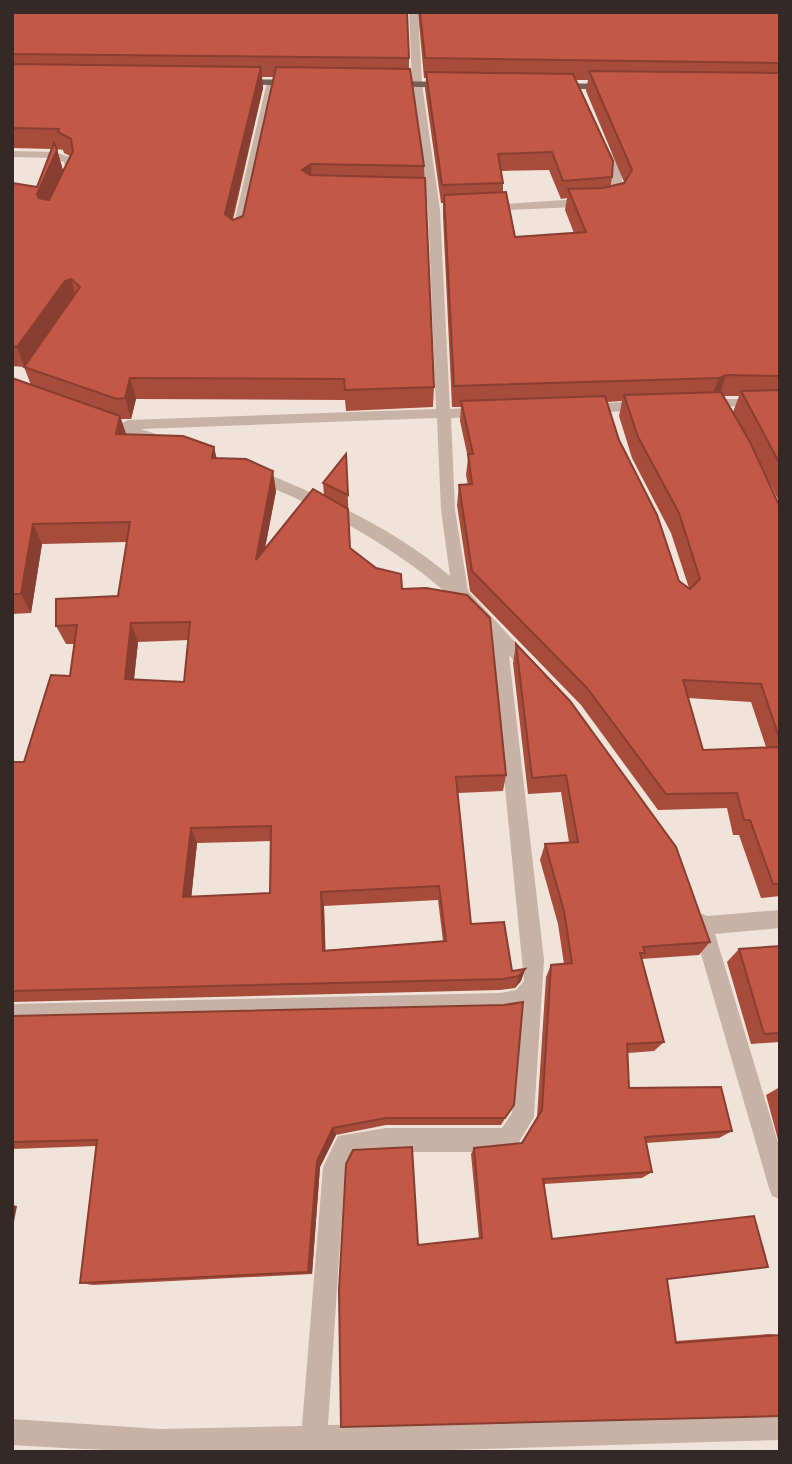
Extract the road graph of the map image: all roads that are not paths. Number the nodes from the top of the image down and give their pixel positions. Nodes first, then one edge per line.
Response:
1 (414, 12) edge
2 (231, 82) edge
3 (272, 82) junction
4 (312, 83) edge
5 (377, 84) edge
6 (417, 84) junction
7 (457, 85) edge
8 (537, 86) edge
9 (617, 87) edge
10 (600, 142) edge
11 (12, 154) edge
12 (62, 194) edge
13 (473, 209) edge
14 (237, 236) edge
15 (780, 403) edge
16 (690, 404) edge
17 (662, 405) edge
18 (566, 410) edge
19 (498, 412) edge
20 (443, 414) junction
21 (86, 416) edge
22 (110, 425) junction
23 (176, 446) edge
24 (236, 467) edge
25 (460, 594) junction
26 (498, 635) junction
27 (545, 683) edge
28 (695, 903) edge
29 (780, 919) edge
30 (703, 926) junction
31 (534, 985) junction
32 (12, 1014) edge
33 (780, 1188) edge
34 (780, 1427) edge
35 (12, 1433) edge
36 (314, 1436) junction

1 - 6 street
2 - 3 main road
3 - 4 main road
3 - 14 street
5 - 6 main road
6 - 7 main road
6 - 20 street
8 - 9 main road
10 - 13 street
11 - 12 street
15 - 16 street
17 - 18 street
19 - 20 street
20 - 22 street
20 - 25 street
21 - 22 street
22 - 23 street
24 - 25 street
25 - 26 street
26 - 27 street
26 - 31 street
28 - 30 street
29 - 30 street
30 - 33 street
31 - 32 street
31 - 36 street
34 - 36 street
35 - 36 street

